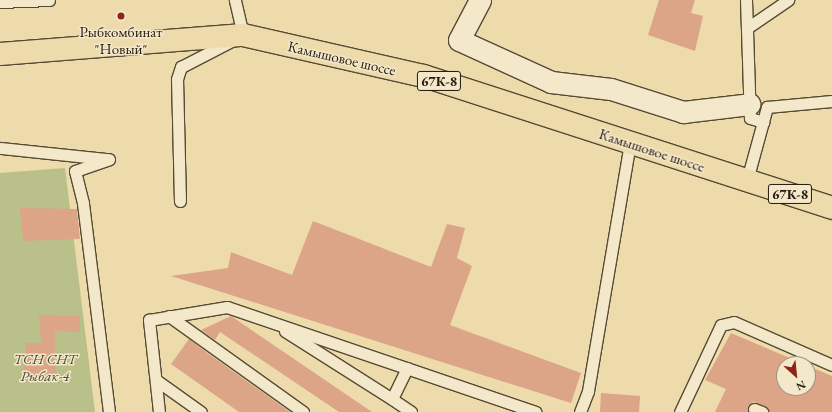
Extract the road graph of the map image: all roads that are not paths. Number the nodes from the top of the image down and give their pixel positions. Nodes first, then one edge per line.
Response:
1 (49, 0) edge
2 (234, 0) edge
3 (480, 0) edge
4 (746, 0) edge
5 (788, 0) edge
6 (0, 2) edge
7 (747, 28) junction
8 (243, 35) junction
9 (0, 54) edge
10 (832, 101) edge
11 (750, 104) junction
12 (763, 122) junction
13 (630, 143) junction
14 (0, 148) edge
15 (747, 180) junction
16 (180, 201) dead end
17 (832, 208) edge
18 (169, 316) junction
19 (270, 322) junction
20 (832, 365) edge
21 (407, 368) junction
22 (156, 380) junction
23 (392, 400) junction
24 (109, 412) edge
25 (159, 412) edge
26 (201, 412) edge
27 (303, 412) edge
28 (411, 412) edge
29 (536, 412) edge
30 (580, 412) edge
31 (680, 412) edge

1 - 6 lane
2 - 8 lane
3 - 11 street
4 - 7 lane
5 - 7 lane
7 - 11 lane
8 - 9 main road, Камышовое шоссе / 67К-8
8 - 13 main road, Камышовое шоссе / 67К-8
8 - 16 lane
10 - 12 lane
11 - 12 lane
12 - 15 lane
13 - 15 main road, Камышовое шоссе / 67К-8
13 - 30 lane
14 - 24 lane
15 - 17 main road, Камышовое шоссе / 67К-8
18 - 19 lane
18 - 22 lane
18 - 27 lane
19 - 21 lane
19 - 23 lane
20 - 31 lane
21 - 23 lane
21 - 29 lane
22 - 25 lane
22 - 26 lane
23 - 28 lane

